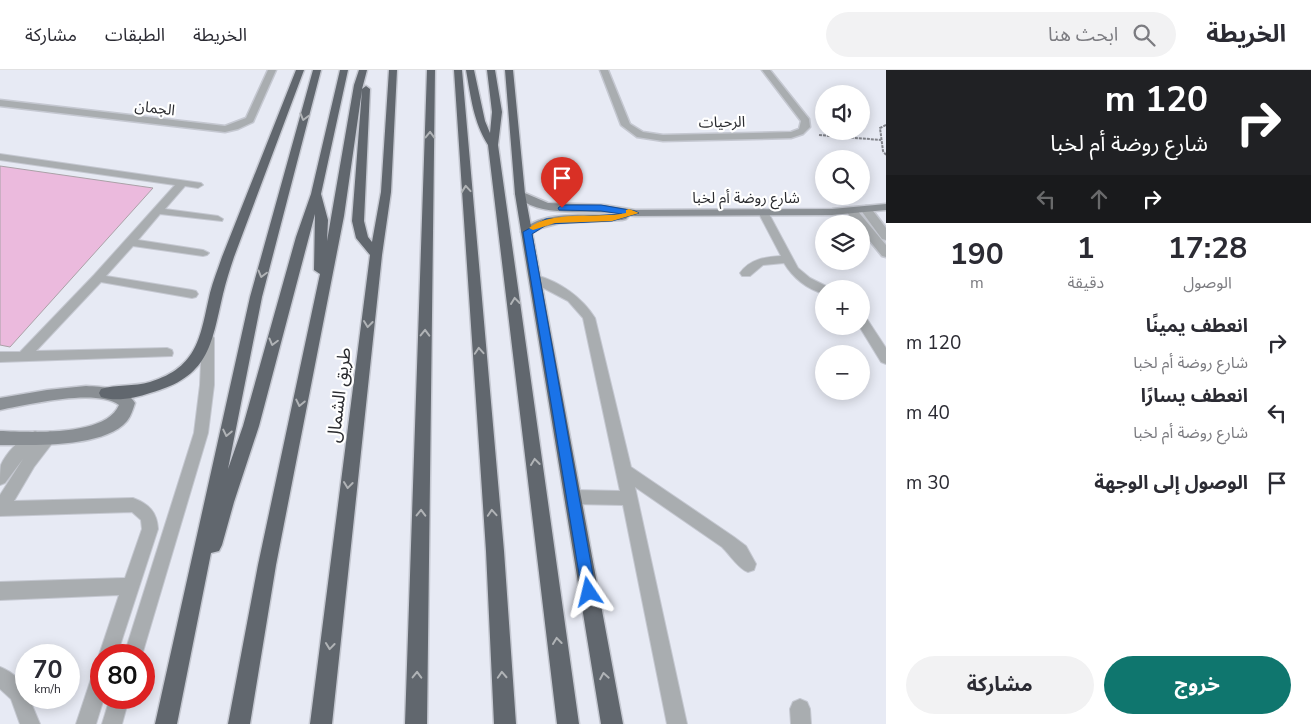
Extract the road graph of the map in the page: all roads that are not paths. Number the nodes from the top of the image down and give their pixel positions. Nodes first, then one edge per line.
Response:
1 (272, 70) edge
2 (300, 70) edge
3 (317, 70) edge
4 (344, 70) edge
5 (364, 70) edge
6 (392, 70) edge
7 (431, 70) edge
8 (458, 70) edge
9 (470, 70) edge
10 (491, 70) edge
11 (509, 70) edge
12 (604, 70) edge
13 (766, 70) edge
14 (0, 104) edge
15 (493, 145) junction
16 (0, 157) edge
17 (182, 183) junction
18 (198, 185) dead end
19 (316, 194) junction
20 (520, 194) junction
21 (886, 207) edge
22 (866, 209) junction
23 (158, 210) junction
24 (852, 211) junction
25 (763, 212) junction
26 (635, 213) junction
27 (218, 219) dead end
28 (527, 232) junction
29 (886, 236) edge
30 (130, 242) junction
31 (886, 252) edge
32 (203, 253) dead end
33 (376, 255) junction
34 (787, 259) junction
35 (746, 273) dead end
36 (98, 278) junction
37 (536, 279) junction
38 (815, 285) edge
39 (192, 294) dead end
40 (320, 303) junction
41 (870, 333) edge
42 (208, 338) junction
43 (167, 353) dead end
44 (0, 357) edge
45 (23, 357) junction
46 (886, 359) edge
47 (106, 393) junction
48 (0, 404) edge
49 (43, 437) junction
50 (0, 438) edge
51 (624, 471) junction
52 (0, 478) edge
53 (573, 497) junction
54 (630, 498) junction
55 (0, 508) edge
56 (748, 564) dead end
57 (131, 586) junction
58 (0, 591) edge
59 (112, 644) edge
60 (135, 644) edge
61 (0, 676) edge
62 (170, 703) junction
63 (91, 709) edge
64 (117, 709) edge
65 (30, 724) edge
66 (86, 724) edge
67 (112, 724) edge
68 (166, 724) edge
69 (239, 724) edge
70 (321, 724) edge
71 (416, 724) edge
72 (505, 724) edge
73 (568, 724) edge
74 (612, 724) edge
75 (677, 724) edge

1 - 14 street, الجمان
2 - 42 highway
3 -> 62 highway
4 - 19 highway
5 - 33 highway
5 - 40 highway
6 - 33 highway, طريق الشمال
71 -> 7 highway
72 -> 8 highway
9 - 15 highway
10 - 15 highway
11 - 20 highway
12 - 13 street, الرحيات
73 -> 15 highway
16 - 17 lane
17 - 18 lane
17 - 23 lane
19 - 40 highway
19 -> 62 highway
20 - 26 street, شارع روضة أم لخبا
20 - 28 highway
21 - 22 street, شارع روضة أم لخبا
22 - 24 street, شارع روضة أم لخبا
22 - 29 street
23 - 27 lane
23 - 30 lane
24 - 25 street, شارع روضة أم لخبا
24 - 31 street
25 - 26 street, شارع روضة أم لخبا
25 - 34 lane
26 - 28 street, شارع روضة أم لخبا
28 - 37 highway
30 - 32 lane
30 - 36 lane
33 -> 70 highway, طريق الشمال
34 - 35 lane
34 - 38 lane
36 - 39 lane
36 - 45 lane
37 - 51 lane
37 - 53 highway
40 -> 69 highway
41 - 46 lane
42 - 47 highway
42 - 60 lane
43 - 45 lane
44 - 45 lane
47 - 48 street
47 - 49 street
49 - 50 street
49 - 52 lane
49 - 55 lane
51 - 54 lane
51 - 56 lane
53 - 54 lane
74 -> 53 highway
54 - 75 lane
55 - 57 lane
57 - 58 lane
57 - 59 lane
61 - 65 lane
62 - 68 highway
63 - 66 lane
64 - 67 lane

